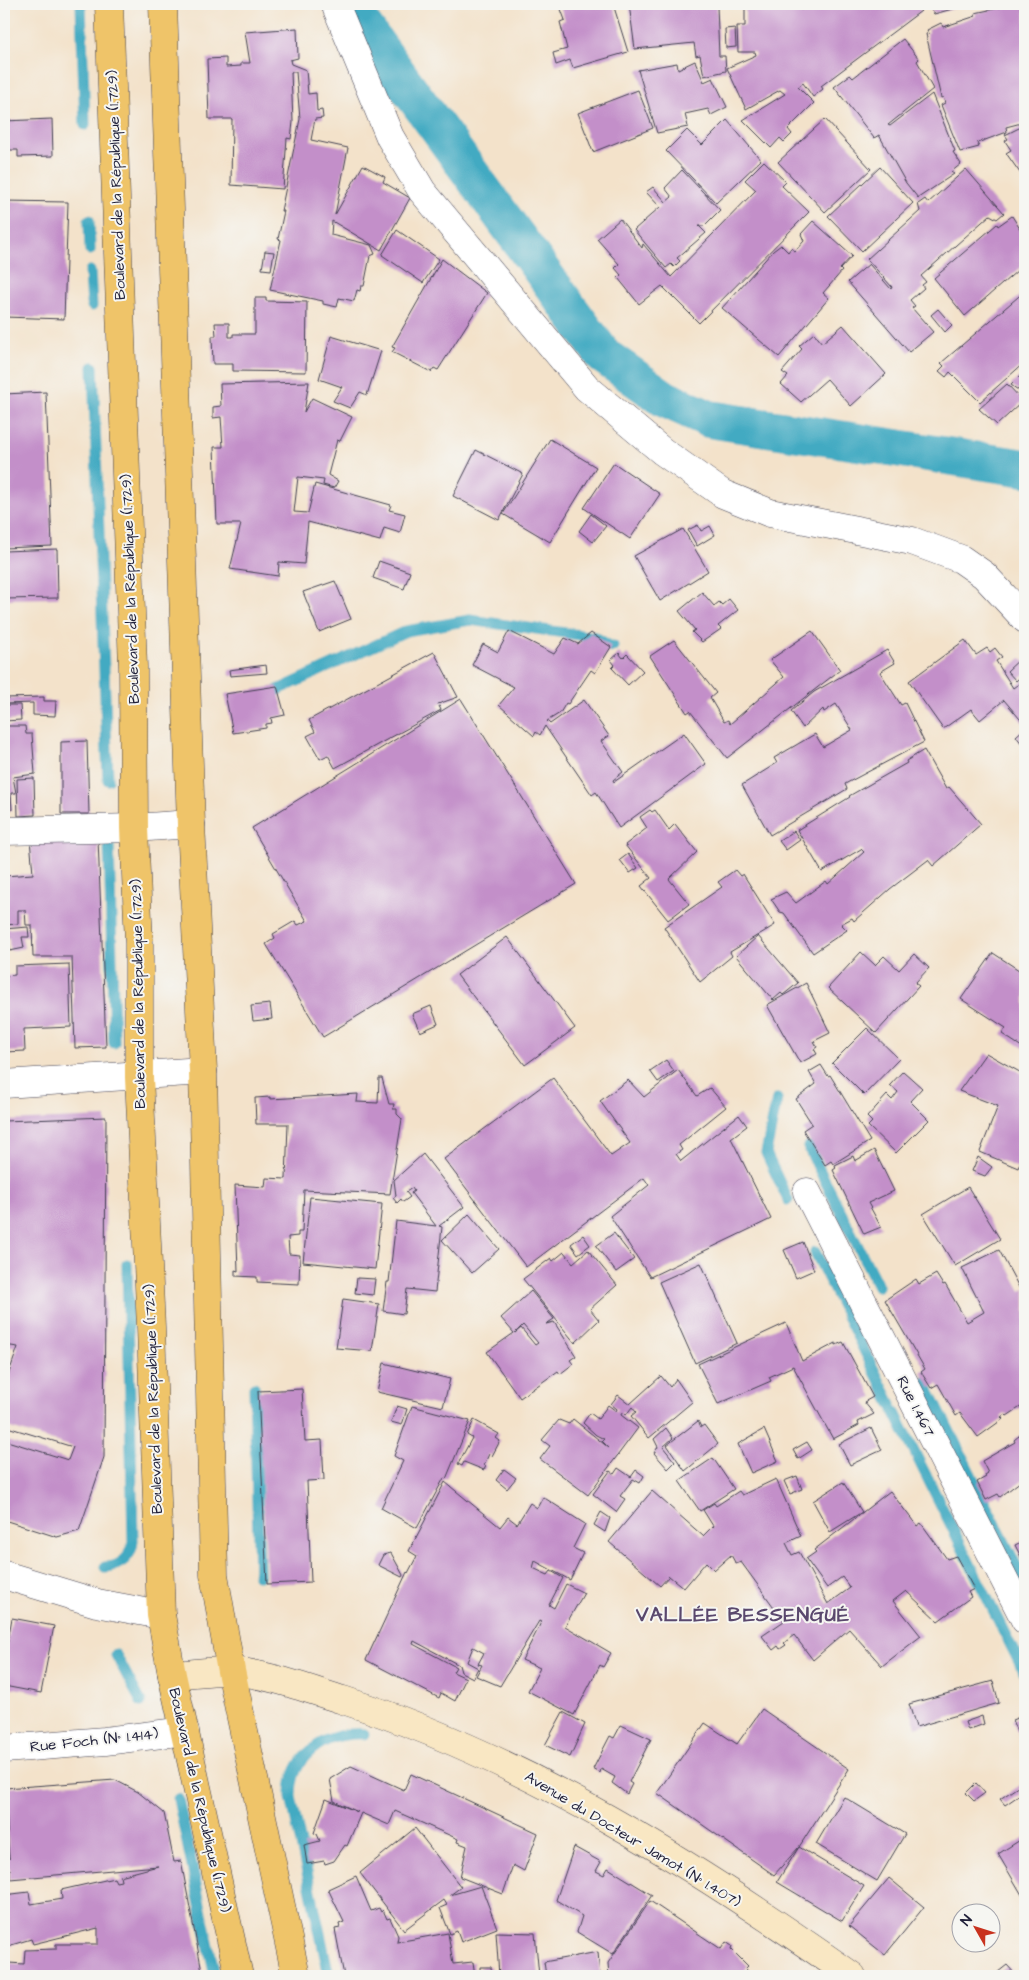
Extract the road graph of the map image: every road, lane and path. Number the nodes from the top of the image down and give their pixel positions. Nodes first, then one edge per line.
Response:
1 (109, 4) edge
2 (163, 4) edge
3 (335, 4) edge
4 (1025, 619) edge
5 (191, 824) junction
6 (134, 828) junction
7 (4, 831) edge
8 (203, 1071) junction
9 (139, 1077) junction
10 (4, 1084) edge
11 (807, 1192) dead end
12 (4, 1575) edge
13 (161, 1615) junction
14 (1025, 1620) edge
15 (231, 1671) junction
16 (172, 1676) junction
17 (185, 1731) junction
18 (4, 1749) edge
19 (239, 1976) edge
20 (296, 1976) edge
21 (852, 1976) edge

1 - 6 main road, Boulevard de la République (1.729)
2 - 5 main road
3 - 4 street
5 - 6 street
5 - 8 main road
6 - 7 street
6 - 9 main road, Boulevard de la République (1.729)
8 - 9 street
8 - 15 main road
9 - 10 street
9 - 13 main road, Boulevard de la République (1.729)
11 - 14 street, Rue 1.467
12 - 13 street
13 - 16 main road, Boulevard de la République (1.729)
15 - 16 main road, Avenue du Docteur Jamot (N° 1.407)
15 - 20 main road
15 - 21 main road, Avenue du Docteur Jamot (N° 1.407)
16 - 17 main road, Boulevard de la République (1.729)
17 - 18 street, Rue Foch (N° 1.414)
17 - 19 main road, Boulevard de la République (1.729)

